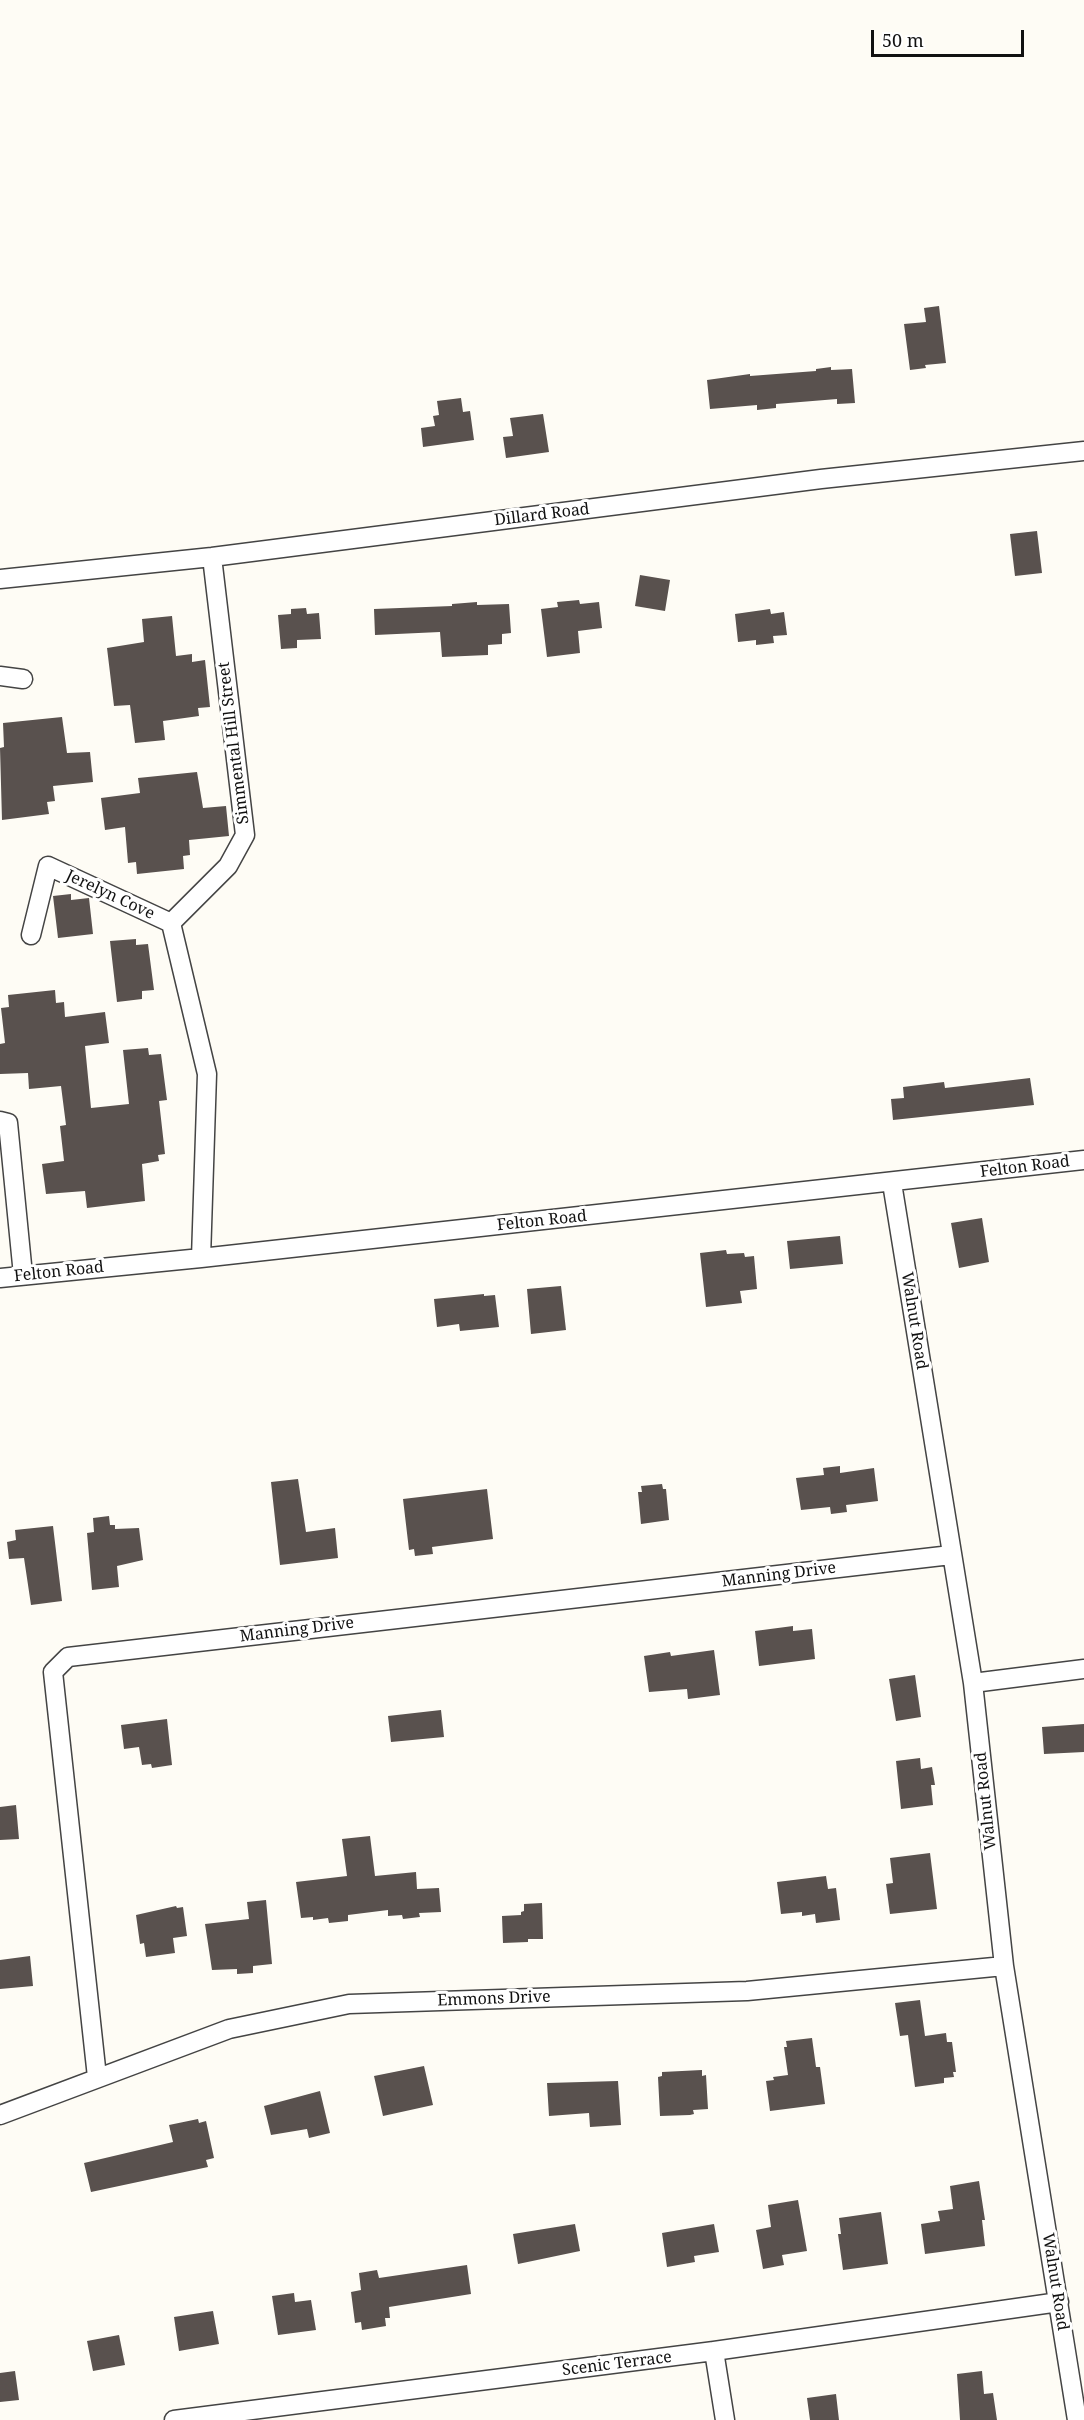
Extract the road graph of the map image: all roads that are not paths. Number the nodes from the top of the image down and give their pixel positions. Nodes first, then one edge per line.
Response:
1 (1084, 451) edge
2 (212, 557) junction
3 (7, 578) edge
4 (0, 595) edge
5 (0, 676) edge
6 (23, 679) dead end
7 (171, 923) junction
8 (31, 935) dead end
9 (0, 1121) edge
10 (1084, 1160) edge
11 (892, 1183) junction
12 (201, 1258) junction
13 (23, 1275) junction
14 (0, 1278) edge
15 (951, 1555) junction
16 (1084, 1669) edge
17 (973, 1683) junction
18 (1004, 1966) junction
19 (97, 2077) junction
20 (0, 2115) edge
21 (1059, 2302) junction
22 (714, 2351) junction
23 (174, 2420) edge
24 (725, 2420) edge
25 (1077, 2420) edge

1 - 2 street, Dillard Road
2 - 3 street, Dillard Road
2 - 7 street, Simmental Hill Street
3 - 4 street
5 - 6 street
7 - 8 street, Jerelyn Cove
7 - 12 street
9 - 13 street
10 - 11 street, Felton Road
11 - 12 street, Felton Road
11 - 15 street, Walnut Road
12 - 13 street, Felton Road
13 - 14 street, Felton Road
15 - 17 street, Walnut Road
15 - 19 street, Manning Drive
16 - 17 street
17 - 18 street, Walnut Road
18 - 19 street, Emmons Drive
18 - 21 street, Walnut Road
19 - 20 street, Emmons Drive
21 - 22 street, Scenic Terrace
21 - 25 street, Walnut Road
22 - 23 street, Scenic Terrace
22 - 24 street

